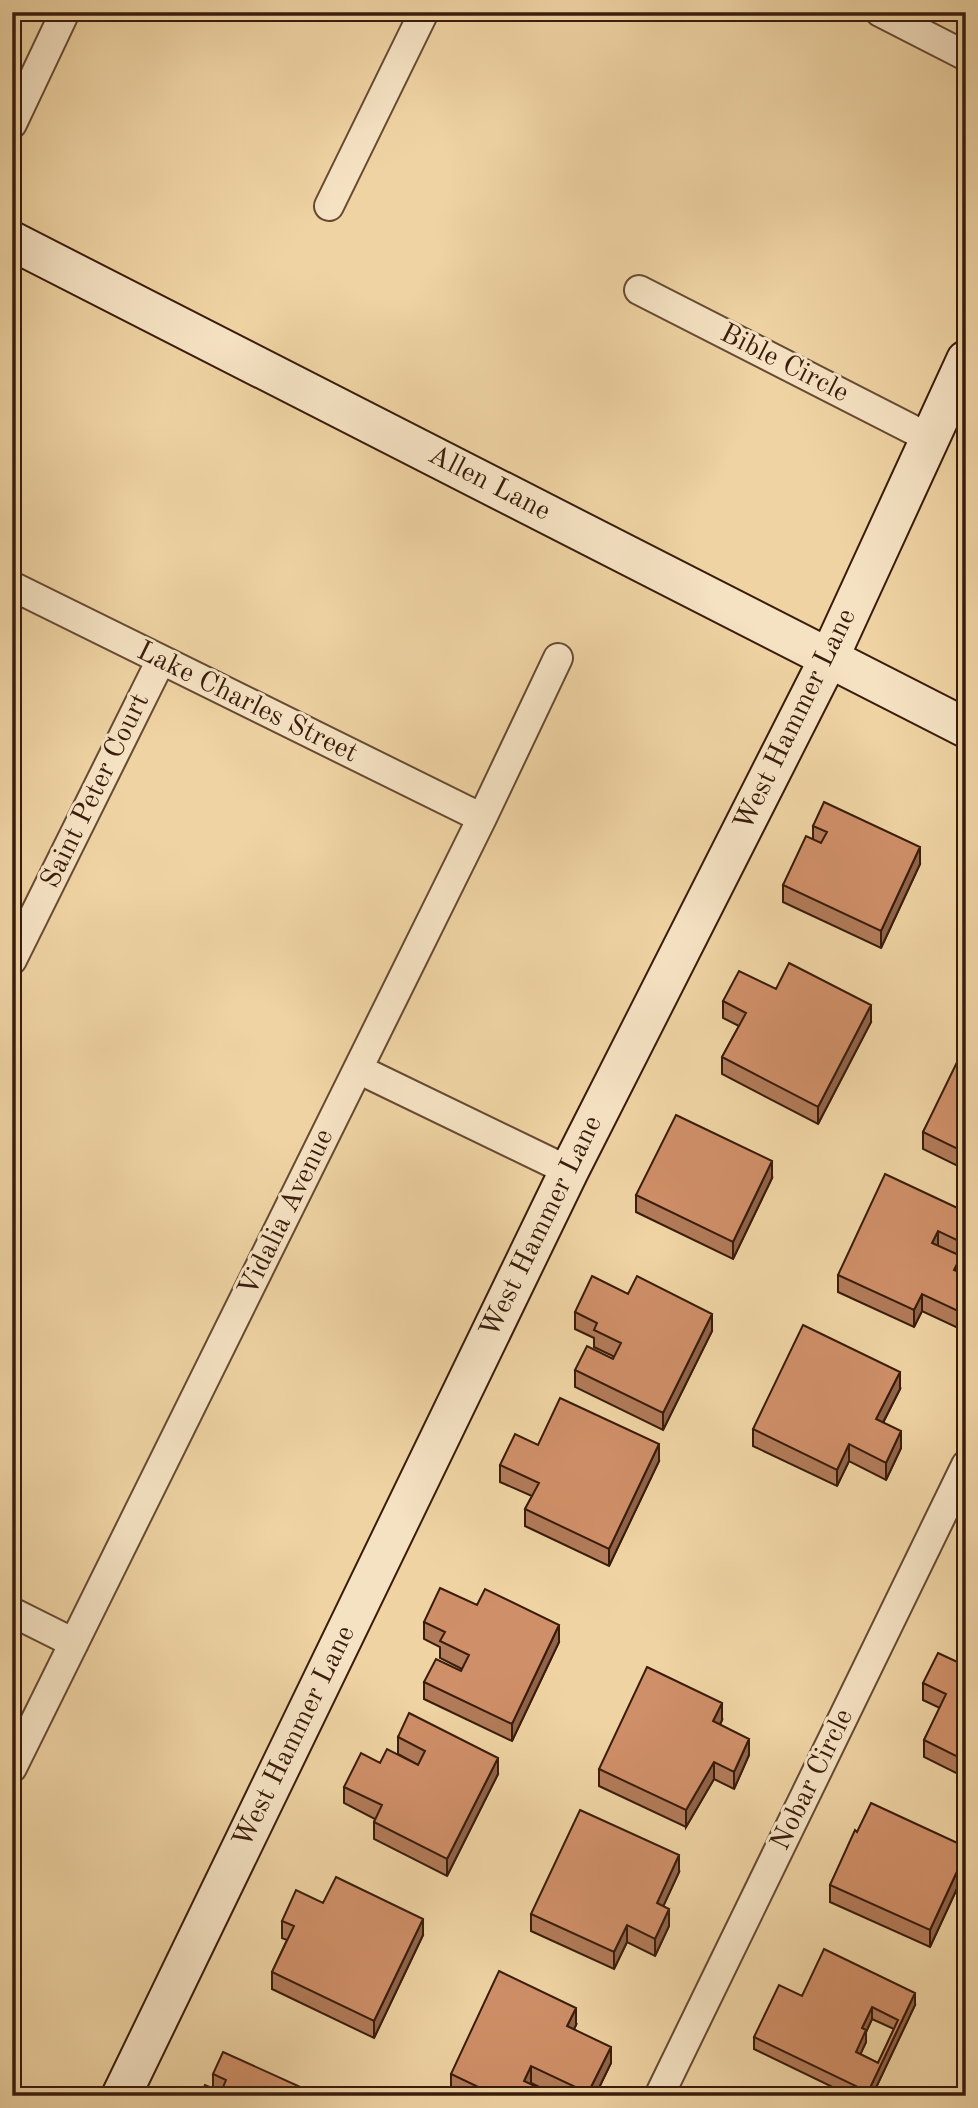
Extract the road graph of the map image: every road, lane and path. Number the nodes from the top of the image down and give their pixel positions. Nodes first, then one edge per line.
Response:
1 (65, 12) edge
2 (424, 12) edge
3 (880, 12) edge
4 (966, 56) edge
5 (12, 124) edge
6 (329, 206) dead end
7 (12, 241) edge
8 (639, 290) dead end
9 (966, 360) edge
10 (929, 438) junction
11 (12, 586) edge
12 (558, 658) dead end
13 (829, 658) junction
14 (161, 660) junction
15 (966, 728) edge
16 (482, 818) junction
17 (12, 960) edge
18 (358, 1069) junction
19 (569, 1171) junction
20 (966, 1465) edge
21 (12, 1612) edge
22 (74, 1643) junction
23 (12, 1768) edge
24 (121, 2096) edge
25 (659, 2096) edge

1 - 5 street
2 - 6 street
3 - 4 street
7 - 13 street, Allen Lane
8 - 10 street, Bible Circle
9 - 10 street, West Hammer Lane
10 - 13 street, West Hammer Lane
11 - 14 street, Lake Charles Street
12 - 16 street, Vidalia Avenue
13 - 15 street, Allen Lane
13 - 19 street, West Hammer Lane
14 - 16 street, Lake Charles Street
14 - 17 street, Saint Peter Court
16 - 18 street, Vidalia Avenue
18 - 19 street
18 - 22 street, Vidalia Avenue
19 - 24 street, West Hammer Lane
20 - 25 street, Nobar Circle
21 - 22 street
22 - 23 street, Vidalia Avenue

